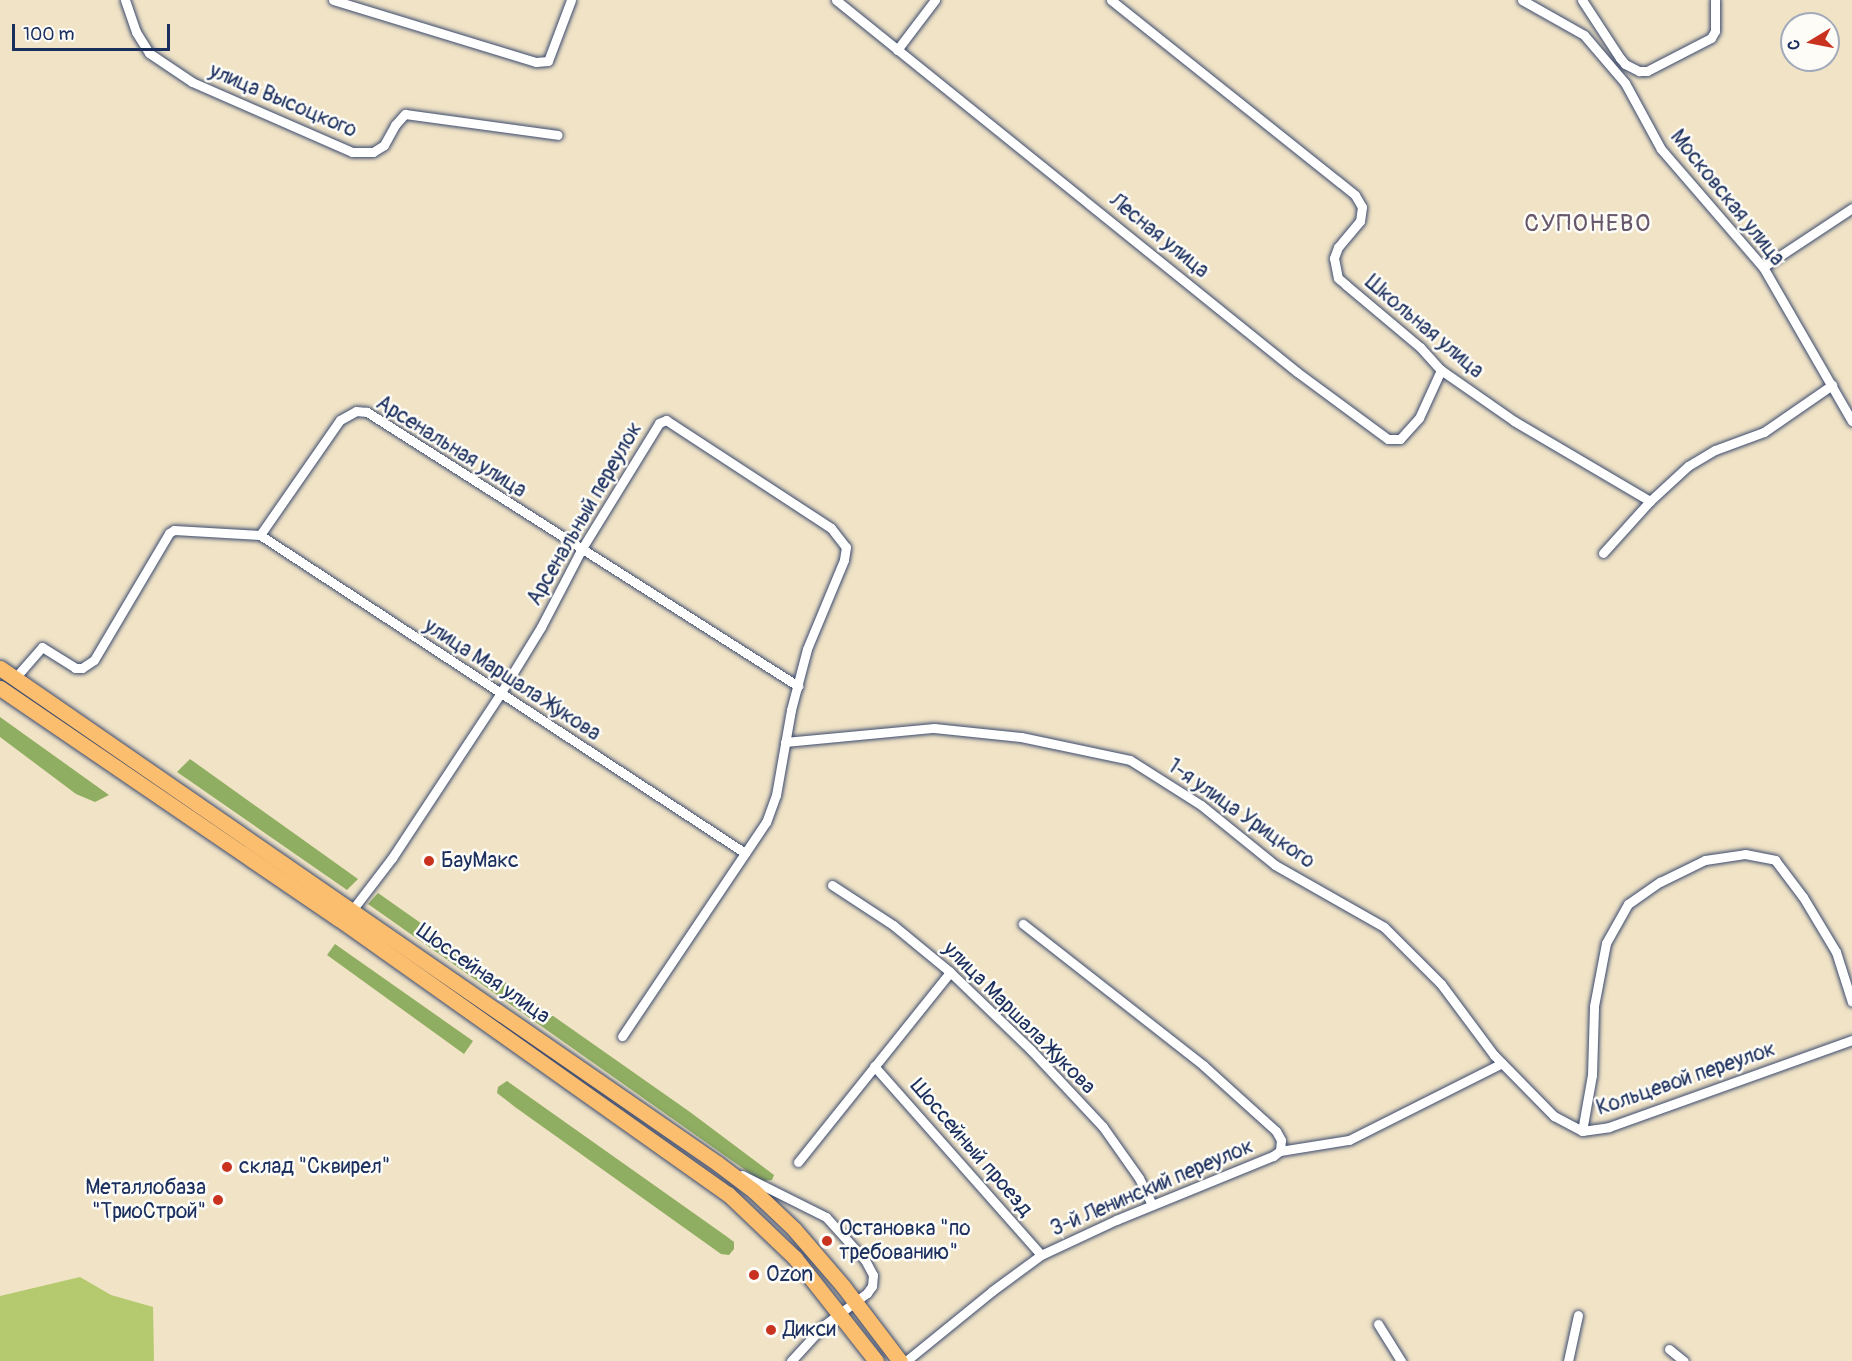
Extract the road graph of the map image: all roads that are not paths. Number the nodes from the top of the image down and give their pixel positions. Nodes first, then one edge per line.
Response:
1 (125, 0) edge
2 (333, 0) edge
3 (571, 0) edge
4 (836, 0) edge
5 (935, 0) edge
6 (1111, 0) edge
7 (1522, 0) edge
8 (1582, 0) edge
9 (1715, 0) edge
10 (897, 50) junction
11 (558, 135) dead end
12 (1852, 208) edge
13 (1763, 267) junction
14 (1441, 370) junction
15 (1832, 385) junction
16 (1852, 421) edge
17 (1650, 501) junction
18 (260, 536) junction
19 (582, 550) junction
20 (1603, 553) dead end
21 (0, 668) edge
22 (15, 678) junction
23 (798, 686) junction
24 (0, 688) edge
25 (500, 694) junction
26 (785, 742) junction
27 (745, 853) junction
28 (832, 885) dead end
29 (353, 909) junction
30 (1023, 924) dead end
31 (950, 972) junction
32 (1852, 1002) edge
33 (622, 1036) dead end
34 (1852, 1040) edge
35 (1502, 1063) junction
36 (874, 1066) junction
37 (1582, 1131) junction
38 (1280, 1151) junction
39 (798, 1162) dead end
40 (717, 1163) junction
41 (1152, 1205) junction
42 (1041, 1256) junction
43 (855, 1301) junction
44 (839, 1312) junction
45 (1578, 1315) dead end
46 (1378, 1324) dead end
47 (1670, 1349) dead end
48 (795, 1359) edge
49 (876, 1361) edge
50 (900, 1361) edge
51 (906, 1361) edge
52 (1401, 1361) edge
53 (1568, 1361) edge
54 (1684, 1361) edge

1 - 11 street, улица Высоцкого
2 - 3 street
4 - 10 street, Лесная улица
5 - 10 street
6 - 14 street, Школьная улица
7 - 13 street, Московская улица
8 - 9 street
10 - 14 street, Лесная улица
12 - 13 street
13 - 15 street, Московская улица
14 - 17 street, Школьная улица
15 - 16 street, Московская улица
15 - 17 street
17 - 20 street
18 - 19 street, Арсенальная улица
18 - 22 street
18 - 25 street, улица Маршала Жукова
19 - 23 street, Арсенальная улица
19 - 23 street, Арсенальный переулок
19 - 25 street, Арсенальный переулок
21 - 22 main road, Шоссейная улица
22 - 29 main road, Шоссейная улица
23 - 26 street, Арсенальный переулок
24 - 44 main road, Шоссейная улица
25 - 27 street, улица Маршала Жукова
25 - 29 street, Арсенальный переулок
26 - 27 street, Арсенальный переулок
26 - 35 street, 1-я улица Урицкого
27 - 33 street, Арсенальный переулок
28 - 31 street, улица Маршала Жукова
29 - 40 main road, Шоссейная улица
30 - 38 street, 3-й Ленинский переулок
31 - 36 street
31 - 41 street, улица Маршала Жукова
32 - 37 street, Кольцевой переулок
34 - 37 street, Кольцевой переулок
35 - 37 street, 1-я улица Урицкого
35 - 38 street
36 - 39 street
36 - 42 street, Шоссейный проезд
38 - 41 street, 3-й Ленинский переулок
40 - 43 main road, Шоссейная улица
40 - 43 street
41 - 42 street, 3-й Ленинский переулок
42 - 51 street, 3-й Ленинский переулок
43 - 44 street
43 - 50 main road, Шоссейная улица
44 - 48 street
44 - 49 main road, Шоссейная улица
45 - 53 street
46 - 52 street
47 - 54 street

